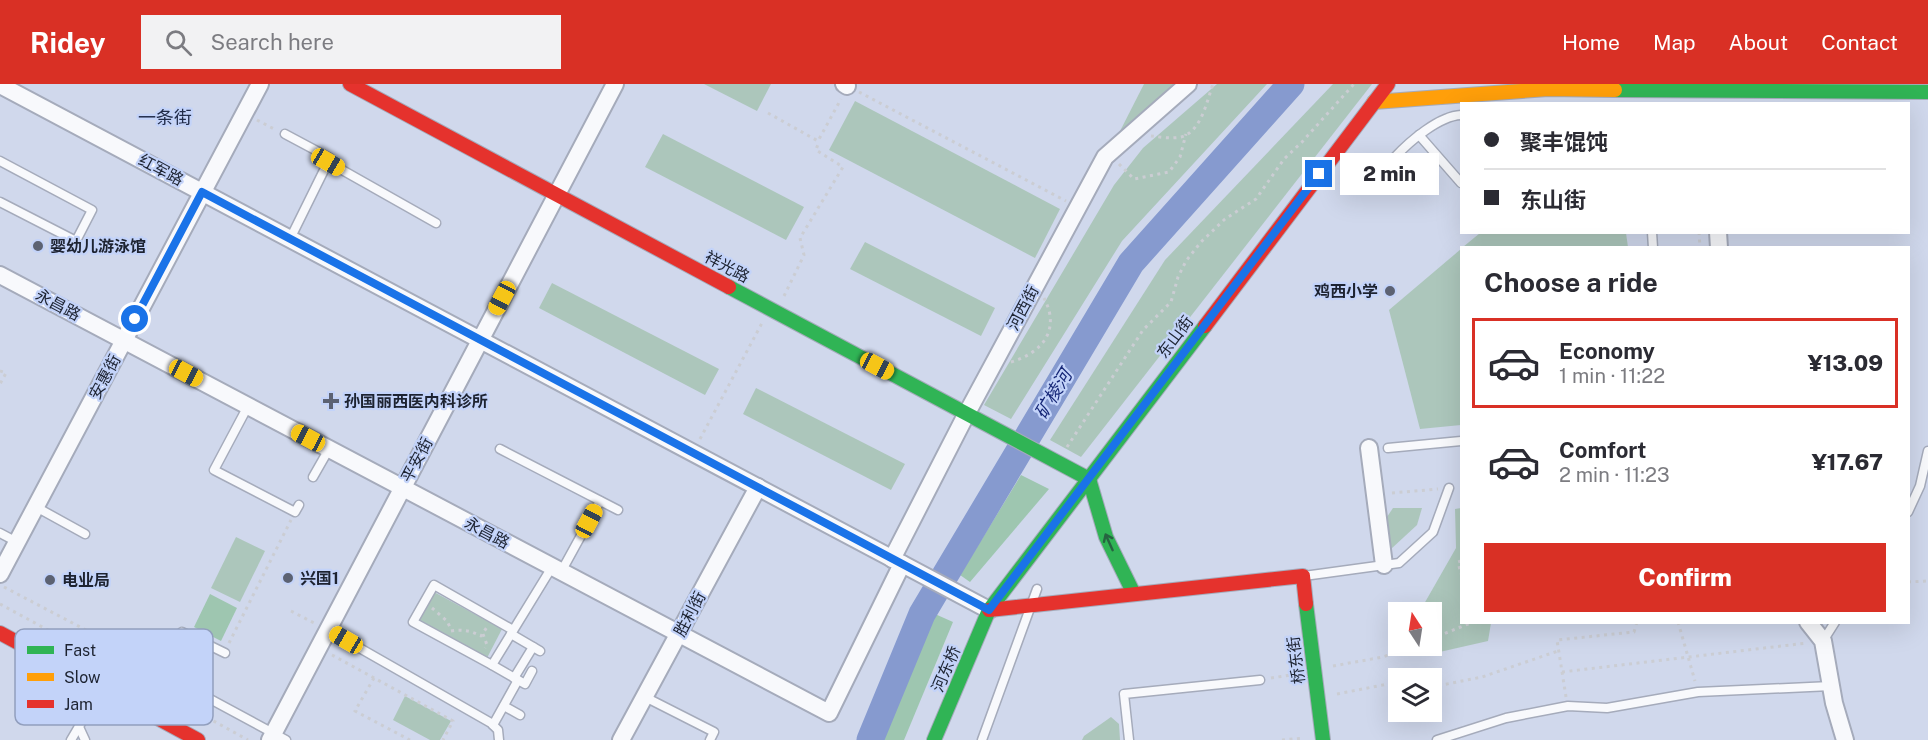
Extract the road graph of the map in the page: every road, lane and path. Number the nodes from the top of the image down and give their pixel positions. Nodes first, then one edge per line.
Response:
1 (260, 84) edge
2 (350, 84) edge
3 (615, 84) edge
4 (1188, 84) edge
5 (1213, 84) edge
6 (1354, 84) edge
7 (1388, 84) edge
8 (0, 85) edge
9 (845, 85) edge
10 (1928, 92) edge
11 (1705, 97) edge
12 (1374, 102) junction
13 (768, 112) dead end
14 (244, 114) junction
15 (1460, 115) edge
16 (1131, 134) junction
17 (1186, 134) junction
18 (285, 135) joint
19 (1419, 135) junction
20 (819, 141) junction
21 (1395, 157) dead end
22 (1103, 161) junction
23 (0, 162) edge
24 (328, 162) junction
25 (1460, 182) edge
26 (202, 192) junction
27 (557, 195) junction
28 (0, 202) edge
29 (1078, 207) junction
30 (436, 223) dead end
31 (291, 239) junction
32 (1, 277) edge
33 (1037, 284) junction
34 (774, 311) junction
35 (124, 340) junction
36 (480, 340) junction
37 (992, 367) junction
38 (0, 371) edge
39 (0, 384) edge
40 (248, 406) junction
41 (967, 413) junction
42 (1460, 441) edge
43 (1369, 448) dead end
44 (1388, 448) dead end
45 (329, 449) junction
46 (500, 449) dead end
47 (1928, 451) edge
48 (693, 453) junction
49 (1057, 462) junction
50 (313, 477) dead end
51 (1089, 479) junction
52 (758, 487) junction
53 (402, 488) junction
54 (1449, 488) joint
55 (1392, 493) dead end
56 (600, 501) junction
57 (36, 507) junction
58 (297, 508) joint
59 (1910, 508) edge
60 (618, 510) dead end
61 (0, 533) edge
62 (85, 534) dead end
63 (17, 542) junction
64 (896, 561) junction
65 (1384, 565) junction
66 (556, 570) junction
67 (0, 574) edge
68 (1302, 576) junction
69 (1928, 581) edge
70 (1910, 582) edge
71 (0, 585) edge
72 (440, 588) junction
73 (1037, 589) dead end
74 (255, 593) junction
75 (1134, 594) junction
76 (261, 596) dead end
77 (0, 604) edge
78 (1031, 605) junction
79 (983, 607) junction
80 (291, 611) dead end
81 (492, 618) junction
82 (1468, 624) edge
83 (1636, 624) edge
84 (1679, 624) edge
85 (1810, 624) edge
86 (1834, 624) edge
87 (46, 629) edge
88 (84, 629) edge
89 (328, 630) junction
90 (451, 631) junction
91 (512, 632) junction
92 (0, 633) edge
93 (678, 635) junction
94 (1442, 635) edge
95 (446, 640) junction
96 (15, 641) edge
97 (1823, 641) junction
98 (213, 647) edge
99 (318, 648) junction
100 (1558, 651) junction
101 (225, 653) joint
102 (1388, 655) edge
103 (1688, 658) junction
104 (492, 665) junction
105 (1314, 670) junction
106 (532, 671) dead end
107 (1562, 672) junction
108 (374, 678) junction
109 (516, 679) junction
110 (1260, 680) joint
111 (1388, 684) edge
112 (1442, 685) edge
113 (1831, 686) junction
114 (1698, 692) junction
115 (645, 697) junction
116 (1317, 698) junction
117 (213, 702) edge
118 (504, 706) junction
119 (1568, 706) junction
120 (520, 715) dead end
121 (213, 721) edge
122 (170, 725) edge
123 (493, 725) junction
124 (79, 727) joint
125 (276, 738) edge
126 (71, 740) edge
127 (85, 740) edge
128 (198, 740) edge
129 (248, 740) edge
130 (410, 740) edge
131 (443, 740) edge
132 (499, 740) edge
133 (621, 740) edge
134 (710, 740) edge
135 (934, 740) edge
136 (982, 740) edge
137 (1129, 740) edge
138 (1323, 740) edge
139 (1437, 740) edge
140 (1845, 740) edge

1 - 14 street, 安惠街
2 - 27 street, 祥光路
3 - 27 street, 平安街
4 - 16 street, 河西街
5 - 17 path
6 - 49 path
7 - 12 street, 东山街
8 - 26 street, 红军路
9 - 20 path
9 - 29 path
10 - 11 street
11 - 12 street
12 - 51 street, 东山街
13 - 20 path
14 - 18 path
14 - 26 street, 安惠街
15 - 19 lane
16 - 17 path
16 - 22 street, 河西街
17 - 22 path
18 - 24 lane
19 - 21 lane
19 - 25 lane
20 - 34 path
22 - 29 street, 河西街
23 - 28 lane
24 - 30 lane
24 - 31 lane
26 - 31 street, 红军路
26 - 35 street, 安惠街
27 - 34 street, 祥光路
27 - 36 street, 平安街
29 - 33 street, 河西街
31 - 36 street, 红军路
32 - 35 street, 永昌路
33 - 37 street, 河西街
33 - 37 path
34 - 41 street, 祥光路
34 - 48 path
35 - 40 street, 永昌路
35 - 57 street, 安惠街
36 - 48 street, 红军路
36 - 53 street, 平安街
37 - 41 street, 河西街
38 - 39 path
40 - 45 street, 永昌路
40 - 58 lane
41 - 49 street, 祥光路
41 - 64 street, 河西街
42 - 44 lane
43 - 65 street
45 - 50 lane
45 - 53 street, 永昌路
46 - 56 lane
47 - 59 lane
48 - 52 street, 红军路
49 - 51 street, 祥光路
75 -> 51 street
51 - 79 street, 东山街
52 - 64 street, 红军路
52 - 93 street, 胜利街
53 - 66 street, 永昌路
53 - 89 street, 平安街
54 - 55 path
54 - 65 lane
56 - 60 lane
56 - 66 lane
57 - 62 lane
57 - 63 street, 安惠街
58 - 74 path
61 - 63 lane
63 - 67 street, 安惠街
64 - 79 street, 红军路
64 - 93 street, 永昌路
65 - 68 lane
66 - 91 lane
66 - 93 street, 永昌路
68 - 75 street
68 - 105 street, 桥东街
69 - 70 path
71 - 88 path
72 - 81 lane
72 - 90 path
72 - 95 lane
73 - 78 lane
74 - 76 path
74 - 101 path
75 - 78 street
77 - 87 path
78 - 79 street
78 - 136 lane
79 - 135 street, 河东桥
80 - 89 path
81 - 90 path
81 - 91 lane
82 - 94 path
83 - 100 path
84 - 103 path
85 - 97 street
86 - 97 lane
89 - 99 street, 平安街
89 - 123 lane
90 - 95 path
91 - 104 lane
91 - 109 lane
92 - 96 street
93 - 115 street, 胜利街
95 - 104 lane
97 - 103 path
97 - 113 street
98 - 101 lane
99 - 108 path
99 - 125 street, 平安街
100 - 107 path
100 - 112 path
102 - 105 path
103 - 107 path
103 - 114 path
104 - 109 lane
105 - 110 path
105 - 116 street, 桥东街
106 - 109 lane
107 - 119 path
108 - 130 path
108 - 131 path
109 - 118 lane
110 - 137 lane
111 - 116 path
113 - 114 lane
113 - 140 street
114 - 119 lane
115 - 133 street, 胜利街
115 - 134 lane
116 - 138 street, 桥东街
117 - 125 lane
118 - 120 lane
118 - 123 lane
119 - 139 lane
121 - 129 path
122 - 128 street
123 - 132 lane
124 - 126 lane
124 - 127 lane

